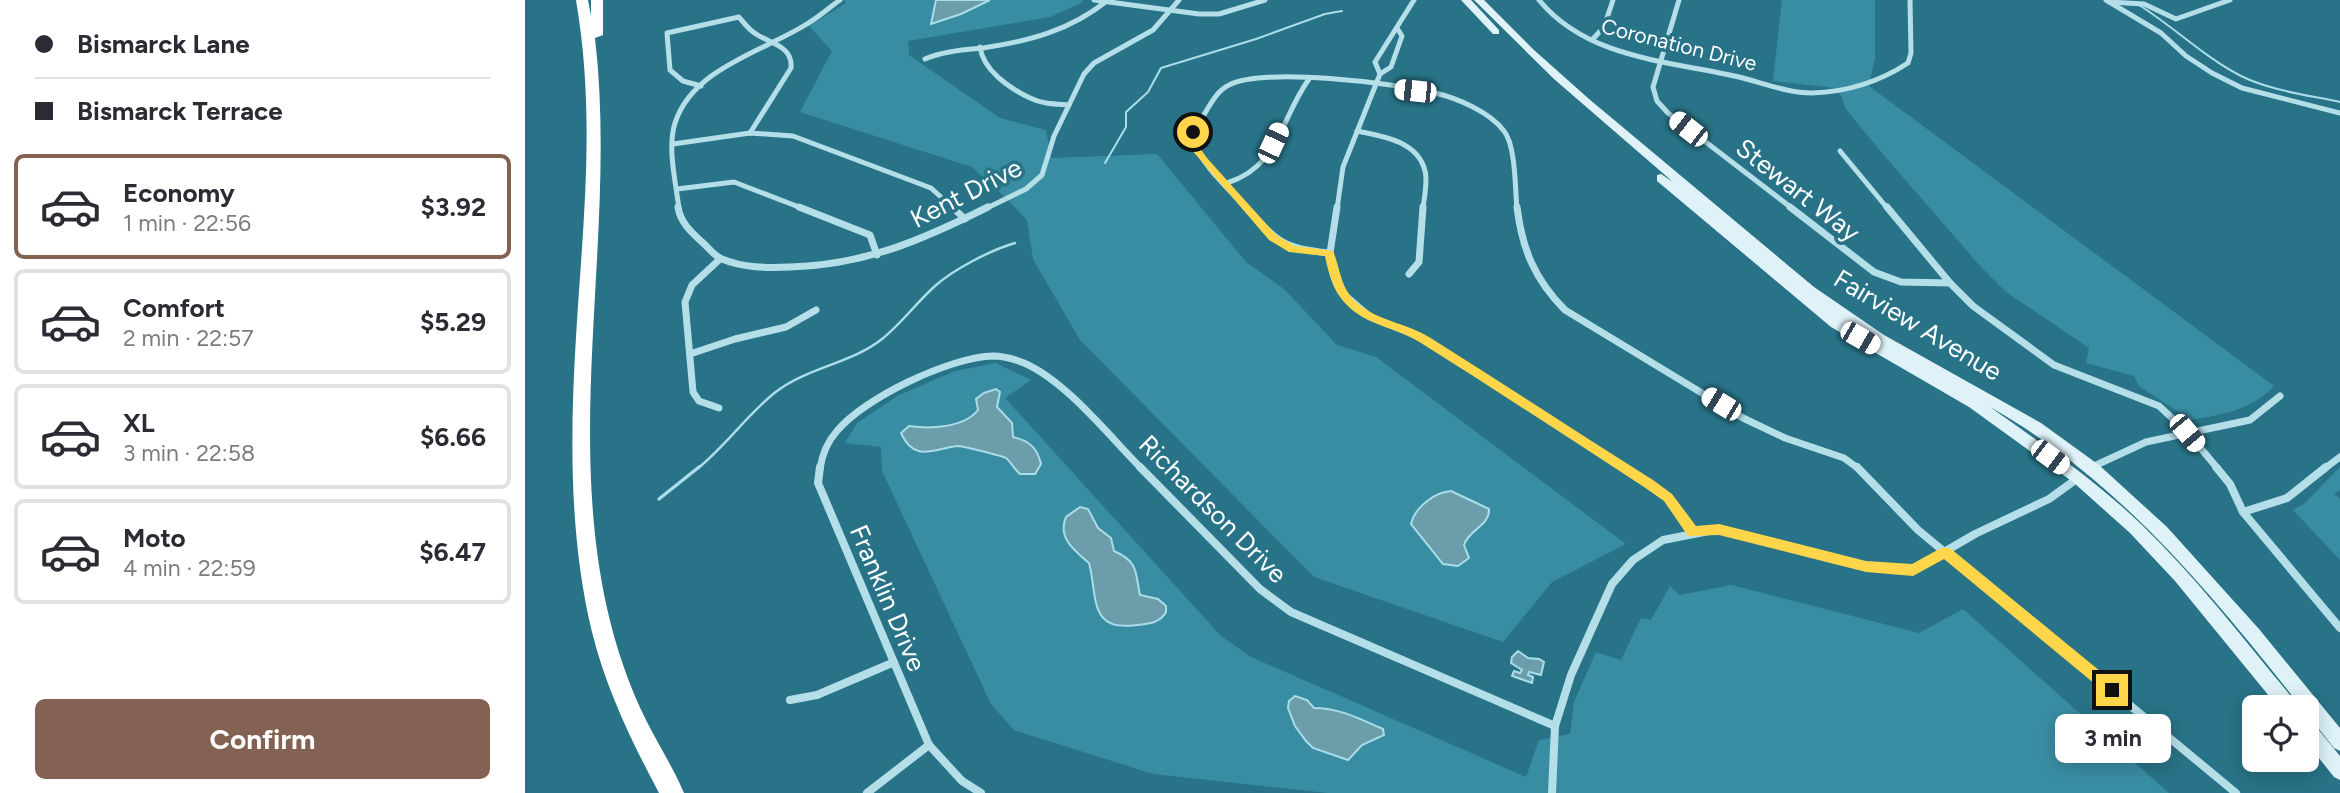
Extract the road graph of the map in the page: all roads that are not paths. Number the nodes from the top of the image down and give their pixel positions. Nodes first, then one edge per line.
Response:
1 (572, 0) edge
2 (582, 0) edge
3 (597, 0) edge
4 (840, 0) edge
5 (1094, 0) edge
6 (1179, 0) edge
7 (1265, 0) edge
8 (1414, 0) edge
9 (1466, 0) edge
10 (1479, 0) edge
11 (1539, 0) edge
12 (1613, 0) edge
13 (1679, 0) edge
14 (1910, 0) edge
15 (2135, 0) edge
16 (2230, 0) edge
17 (1106, 1) edge
18 (2107, 1) edge
19 (2127, 1) edge
20 (1170, 12) junction
21 (1397, 28) junction
22 (1592, 40) junction
23 (773, 43) junction
24 (980, 47) junction
25 (925, 59) dead end
26 (1662, 61) junction
27 (593, 66) junction
28 (1380, 74) junction
29 (1309, 79) junction
30 (701, 86) junction
31 (1375, 86) junction
32 (1069, 105) junction
33 (2340, 113) edge
34 (1357, 131) junction
35 (750, 133) junction
36 (673, 144) junction
37 (1840, 151) dead end
38 (1227, 183) junction
39 (677, 189) junction
40 (965, 219) junction
41 (1330, 253) junction
42 (877, 255) junction
43 (720, 258) junction
44 (1409, 274) dead end
45 (1950, 283) junction
46 (586, 310) junction
47 (816, 310) dead end
48 (690, 355) junction
49 (2280, 396) dead end
50 (719, 408) dead end
51 (861, 410) joint
52 (2187, 433) junction
53 (2340, 457) edge
54 (2092, 468) junction
55 (2078, 478) junction
56 (2243, 512) junction
57 (1693, 532) junction
58 (1945, 552) junction
59 (2340, 628) edge
60 (892, 663) junction
61 (2279, 695) edge
62 (790, 700) dead end
63 (1555, 726) junction
64 (2340, 742) edge
65 (2319, 744) edge
66 (929, 745) junction
67 (2340, 771) edge
68 (672, 793) edge
69 (867, 793) edge
70 (981, 793) edge
71 (1552, 793) edge
72 (2236, 793) edge

1 - 46 highway
2 - 27 highway
3 - 27 highway
4 - 23 street
5 - 17 street
6 - 20 street, Kent Drive
7 - 20 street
8 - 21 street
9 - 55 street, Fairview Avenue
10 - 54 street, Fairview Avenue
11 - 22 street, Coronation Drive
12 - 22 street
13 - 26 street, Stewart Way
14 - 26 street, Coronation Drive
15 - 16 street
15 - 19 street
17 - 20 street
17 - 24 street
18 - 19 street
18 - 33 street
20 - 32 street, Kent Drive
21 - 28 street
21 - 28 street
22 - 26 street, Coronation Drive
23 - 30 street
23 - 30 street
23 - 35 street
24 - 25 street
24 - 32 street
26 - 45 street, Stewart Way
27 - 46 highway
28 - 31 street
29 - 31 street
29 - 38 street
29 - 38 street
30 - 36 street
31 - 34 street
31 - 58 street
32 - 40 street, Kent Drive
34 - 41 street
34 - 44 street
35 - 36 street
35 - 40 street
36 - 39 street
37 - 45 street
38 - 41 street
39 - 42 street
39 - 43 street
40 - 42 street, Kent Drive
41 - 57 street
42 - 43 street, Kent Drive
43 - 48 street
45 - 52 street
46 - 68 highway
47 - 48 street
48 - 50 street
49 - 52 street
51 - 60 street, Franklin Drive
51 - 63 street, Richardson Drive
52 - 54 street
52 - 56 street
53 - 56 street
54 - 55 street
54 - 64 street, Fairview Avenue
55 - 58 street
55 - 61 street, Fairview Avenue
56 - 59 street
57 - 58 street
57 - 63 street
58 - 72 street
60 - 62 street
60 - 66 street, Franklin Drive
63 - 71 street
65 - 67 street
66 - 69 street
66 - 70 street, Franklin Drive

